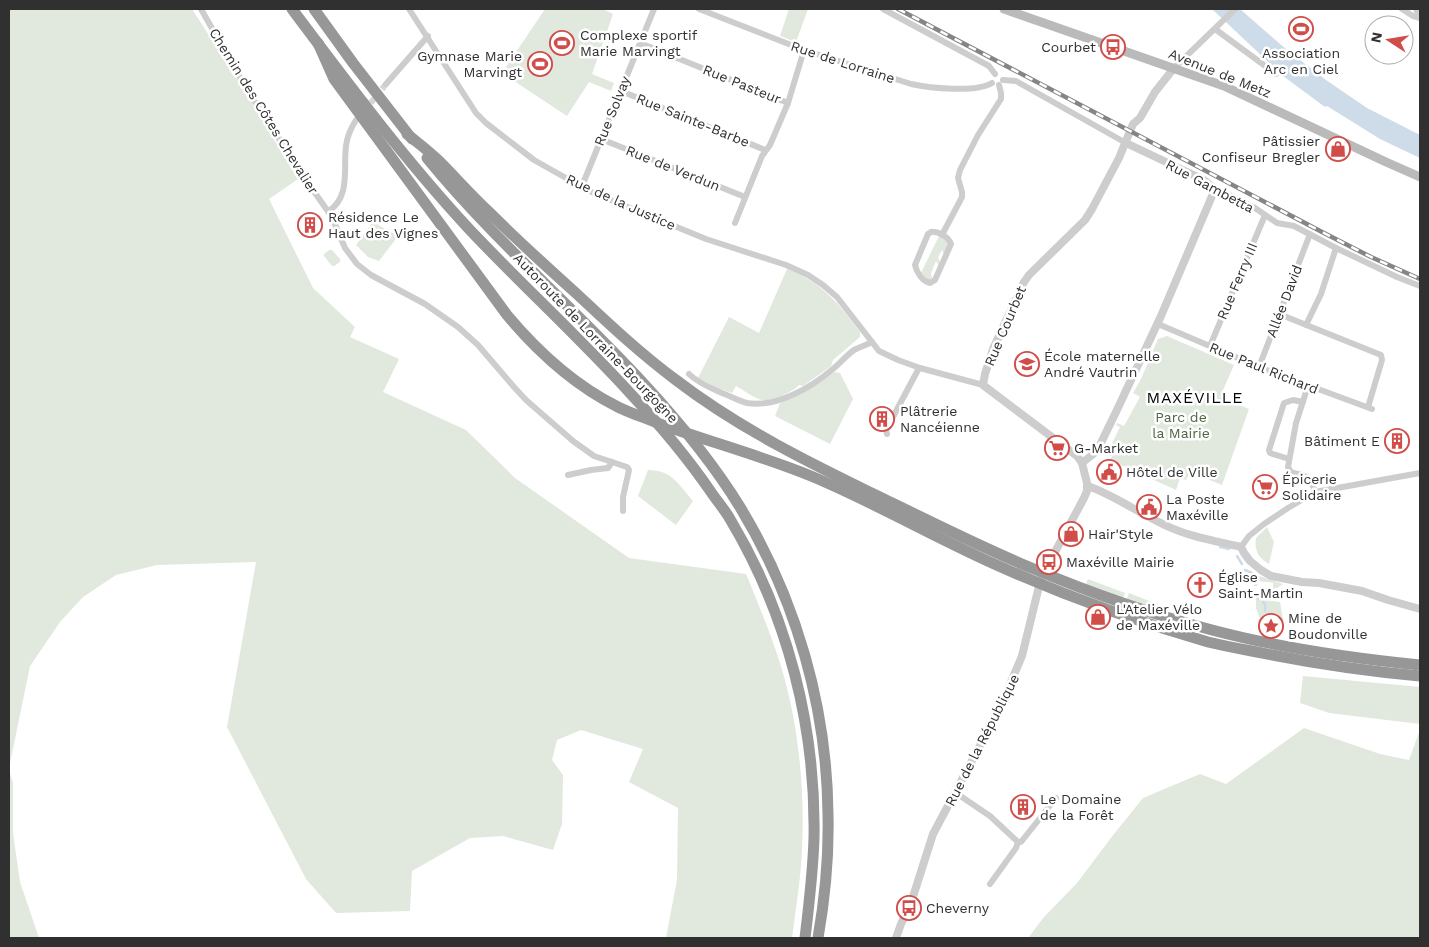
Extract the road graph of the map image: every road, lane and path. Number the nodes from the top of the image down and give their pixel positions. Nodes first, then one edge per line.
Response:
1 (200, 9) edge
2 (292, 9) edge
3 (314, 9) edge
4 (409, 9) edge
5 (654, 9) edge
6 (699, 9) edge
7 (883, 9) edge
8 (1004, 9) edge
9 (1236, 9) edge
10 (1402, 9) edge
11 (1416, 9) edge
12 (1420, 18) edge
13 (1215, 29) junction
14 (428, 36) junction
15 (318, 43) junction
16 (640, 43) junction
17 (804, 50) junction
18 (1174, 68) junction
19 (995, 74) junction
20 (1276, 74) dead end
21 (992, 82) junction
22 (1001, 83) junction
23 (386, 84) tunnel mouth
24 (621, 91) junction
25 (788, 103) junction
26 (356, 120) dead end
27 (407, 134) junction
28 (601, 139) junction
29 (1126, 143) junction
30 (765, 150) junction
31 (1420, 177) edge
32 (582, 186) junction
33 (1215, 189) junction
34 (745, 197) junction
35 (329, 211) junction
36 (1265, 215) junction
37 (735, 223) dead end
38 (1310, 234) junction
39 (942, 235) junction
40 (1336, 248) junction
41 (1420, 286) edge
42 (1279, 314) junction
43 (1158, 324) junction
44 (1306, 325) junction
45 (872, 342) junction
46 (1210, 346) junction
47 (1259, 367) junction
48 (919, 368) junction
49 (689, 374) dead end
50 (983, 385) junction
51 (1308, 386) junction
52 (1303, 402) junction
53 (887, 434) dead end
54 (1289, 459) junction
55 (612, 462) junction
56 (1082, 463) junction
57 (1420, 473) edge
58 (568, 475) dead end
59 (1088, 486) junction
60 (1315, 492) junction
61 (623, 511) dead end
62 (924, 524) junction
63 (1241, 547) junction
64 (1420, 608) edge
65 (1420, 665) edge
66 (1420, 676) edge
67 (956, 793) junction
68 (1056, 798) dead end
69 (1018, 842) junction
70 (990, 884) dead end
71 (805, 938) edge
72 (818, 938) edge
73 (896, 938) edge

1 - 35 street, Chemin des Côtes Chevalier
2 - 15 highway, Autoroute de Lorraine-Bourgogne
3 - 27 highway, Autoroute de Lorraine-Bourgogne
4 - 14 street, Rue de la Justice
5 - 16 street, Rue Solvay
6 - 17 street, Rue de Lorraine
7 - 19 street
8 - 18 main road, Avenue de Metz
9 - 13 street
10 - 12 street
11 - 12 street
13 - 18 street
13 - 20 street
14 - 23 street
14 - 32 street, Rue de la Justice
15 - 62 highway
15 - 71 highway, Autoroute de Lorraine-Bourgogne
16 - 24 street, Rue Solvay
16 - 25 street, Rue Pasteur
17 - 21 street, Rue de Lorraine
17 - 25 street
18 - 29 street, Rue Courbet
18 - 31 main road, Avenue de Metz
19 - 21 street
19 - 22 street
21 - 22 street
22 - 29 street, Rue Gambetta
22 - 39 street
24 - 28 street, Rue Solvay
24 - 30 street, Rue Sainte-Barbe
25 - 30 street
26 - 35 street
27 - 62 highway
27 - 72 highway, Autoroute de Lorraine-Bourgogne
28 - 32 street, Rue Solvay
28 - 34 street, Rue de Verdun
29 - 33 street, Rue Gambetta
29 - 50 street, Rue Courbet
30 - 34 street
32 - 45 street, Rue de la Justice
33 - 36 street, Rue Gambetta
33 - 43 street
34 - 37 street
35 - 55 street, Chemin des Côtes Chevalier
36 - 38 street, Rue Gambetta
36 - 46 street, Rue Ferry III
38 - 40 street, Rue Gambetta
38 - 42 street, Allée David
39 - 39 street
40 - 41 street, Rue Gambetta
40 - 44 street
42 - 44 street
42 - 47 street, Allée David
43 - 46 street, Rue Paul Richard
43 - 56 street
44 - 51 street, Rue Paul Richard
45 - 48 street, Rue de la Justice
45 - 49 street
46 - 47 street, Rue Paul Richard
47 - 51 street, Rue Paul Richard
48 - 50 street, Rue de la Justice
48 - 53 street
50 - 56 street
51 - 52 street
52 - 54 street
52 - 54 street
54 - 60 street
55 - 58 street
55 - 61 street, Chemin des Côtes Chevalier
56 - 59 street
57 - 60 street
59 - 63 street
59 - 67 street, Rue de la République
60 - 63 street
62 - 65 highway
62 - 66 highway
63 - 64 street
67 - 69 street
67 - 73 street, Rue de la République
68 - 69 street
69 - 70 street

